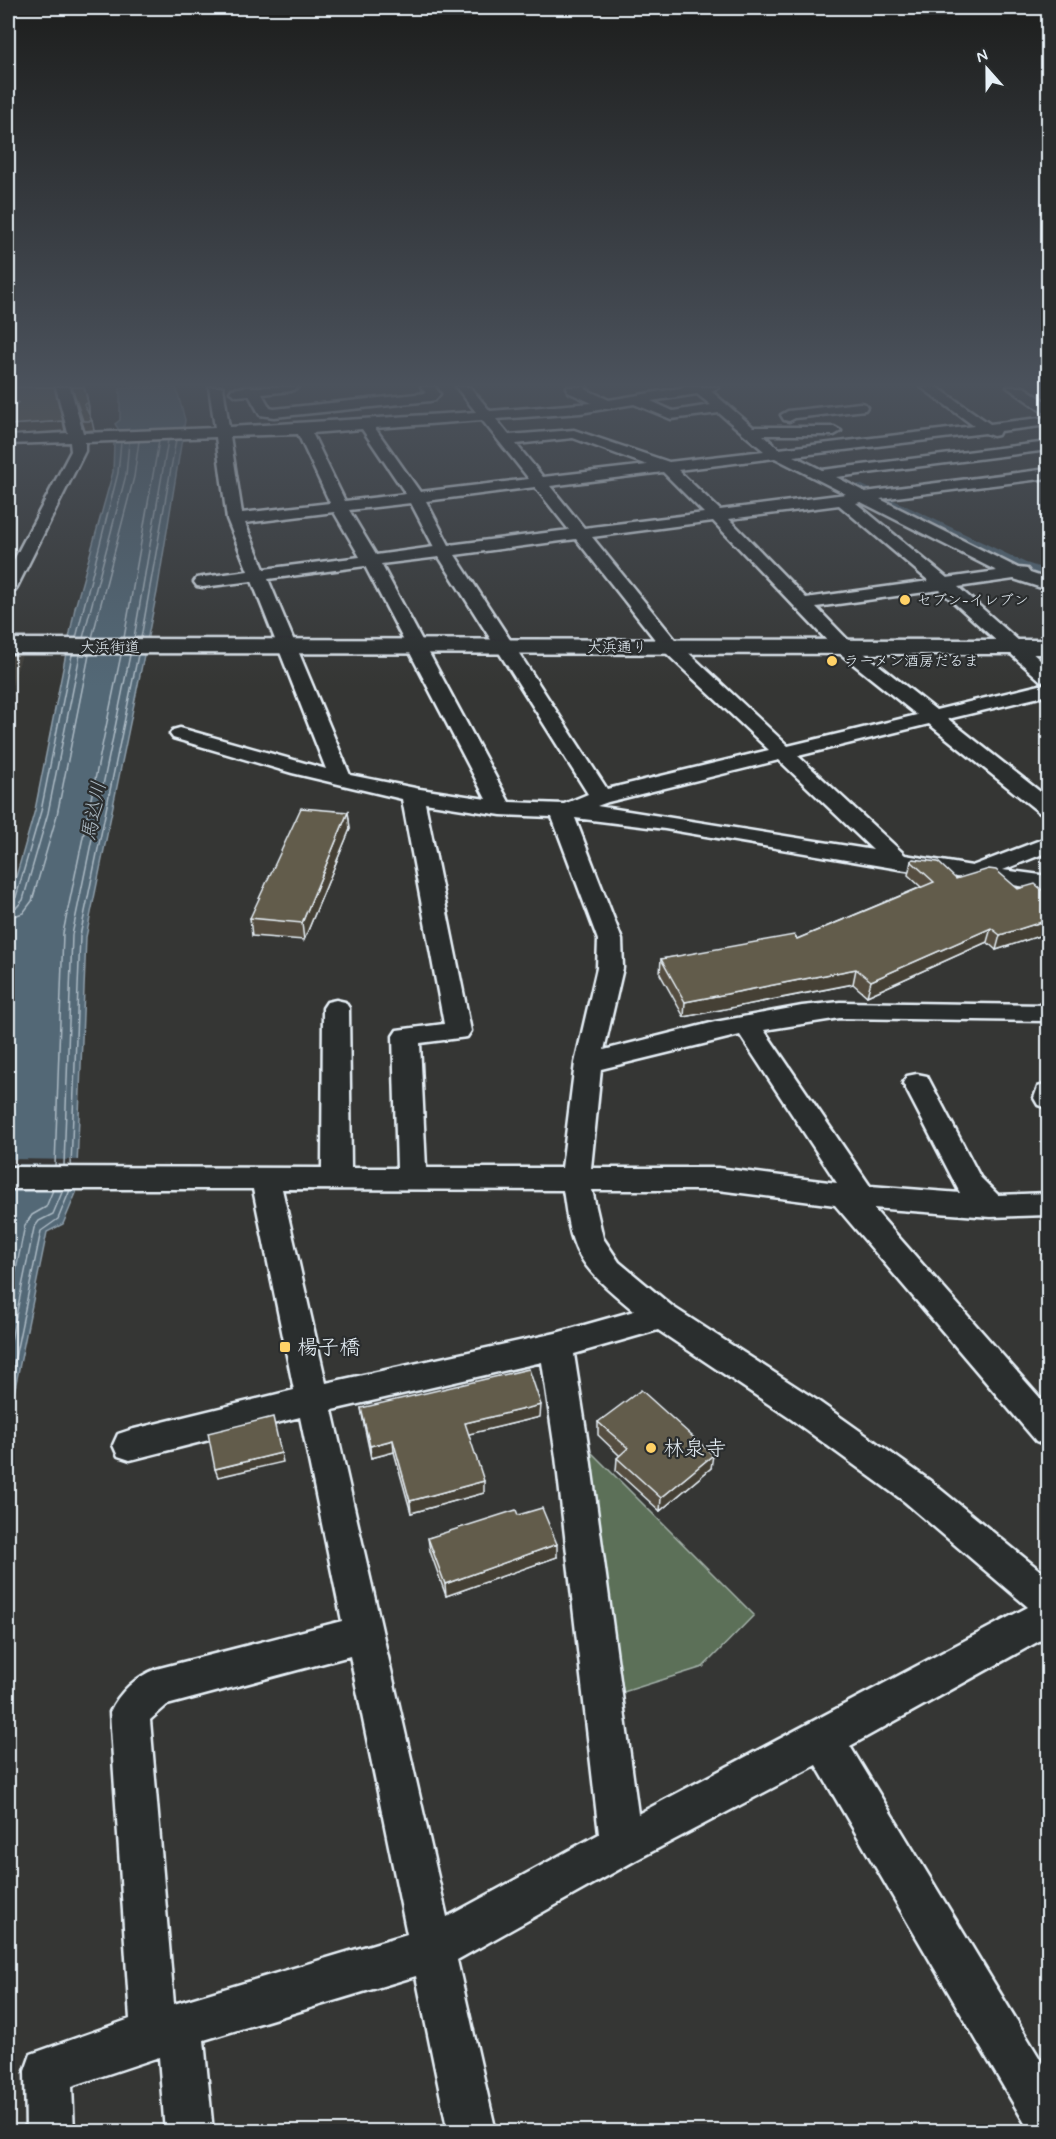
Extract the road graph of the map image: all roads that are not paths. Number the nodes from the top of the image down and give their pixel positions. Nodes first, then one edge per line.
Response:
1 (59, 487) edge
2 (229, 487) edge
3 (330, 487) edge
4 (409, 487) edge
5 (473, 487) edge
6 (543, 487) edge
7 (687, 487) edge
8 (843, 487) edge
9 (935, 487) edge
10 (416, 497) junction
11 (863, 497) junction
12 (843, 500) junction
13 (339, 506) junction
14 (716, 515) junction
15 (235, 519) junction
16 (580, 533) junction
17 (444, 551) junction
18 (370, 560) junction
19 (1048, 569) edge
20 (258, 574) junction
21 (1016, 574) junction
22 (203, 582) dead end
23 (945, 585) junction
24 (1048, 585) edge
25 (8, 587) edge
26 (802, 604) junction
27 (8, 646) edge
28 (186, 646) joint
29 (286, 646) junction
30 (416, 646) junction
31 (505, 646) junction
32 (671, 647) junction
33 (844, 647) junction
34 (1017, 647) junction
35 (1048, 647) edge
36 (1048, 677) edge
37 (1048, 689) edge
38 (932, 717) junction
39 (180, 734) dead end
40 (785, 752) junction
41 (341, 779) junction
42 (412, 794) junction
43 (601, 797) junction
44 (501, 808) junction
45 (1048, 808) edge
46 (561, 811) junction
47 (1048, 844) edge
48 (899, 862) junction
49 (973, 873) junction
50 (1048, 883) edge
51 (336, 1008) dead end
52 (1048, 1013) edge
53 (747, 1025) junction
54 (588, 1063) junction
55 (917, 1083) dead end
56 (337, 1177) junction
57 (8, 1178) edge
58 (266, 1178) junction
59 (412, 1179) junction
60 (576, 1179) junction
61 (852, 1196) junction
62 (1048, 1204) edge
63 (991, 1206) junction
64 (662, 1316) junction
65 (556, 1346) junction
66 (312, 1400) junction
67 (1048, 1431) edge
68 (130, 1444) dead end
69 (1048, 1599) edge
70 (1048, 1616) edge
71 (365, 1634) junction
72 (823, 1739) junction
73 (621, 1845) junction
74 (432, 1949) junction
75 (166, 2031) junction
76 (1048, 2116) edge
77 (50, 2132) edge
78 (189, 2132) edge
79 (472, 2132) edge

1 - 25 street
2 - 15 street
3 - 13 street
4 - 10 street
5 - 10 street
6 - 16 street
7 - 14 street
8 - 11 street
9 - 11 street
10 - 13 street
10 - 17 street
11 - 12 street
11 - 21 street
12 - 14 street
12 - 23 street
13 - 15 street
13 - 18 street
14 - 16 street
14 - 26 street
15 - 20 street
16 - 17 street
16 - 32 street
17 - 18 street
17 - 31 street
18 - 20 street
18 - 30 street
19 - 21 street
20 - 22 street
20 - 29 street
21 - 23 street
21 - 24 street
23 - 26 street
23 - 34 street
26 - 33 street
27 - 28 street, 大浜街道
28 - 29 street, 大浜通り
29 - 30 street, 大浜通り
29 - 41 street
30 - 31 street, 大浜通り
30 - 44 street
31 - 32 street, 大浜通り
31 - 43 street
32 - 33 street, 大浜通り
32 - 40 street
33 - 34 street, 大浜通り
33 - 38 street
34 - 35 street, 大浜通り
34 - 36 street
37 - 38 street
38 - 40 street
38 - 45 street
39 - 41 street
40 - 43 street
40 - 48 street
41 - 42 street
42 - 44 street
42 - 59 street
43 - 46 street
44 - 46 street
46 - 48 street
46 - 54 street
47 - 49 street
48 - 49 street
49 - 50 street
51 - 56 street
52 - 53 street
53 - 54 street
53 - 61 street
54 - 60 street
55 - 63 street
56 - 58 street
56 - 59 street
57 - 58 street
58 - 66 street
59 - 60 street
60 - 61 street
60 - 64 street
61 - 63 street
61 - 67 street
62 - 63 street
64 - 65 street
64 - 69 street
65 - 66 street
65 - 73 street
66 - 68 street
66 - 71 street
70 - 72 street
71 - 74 street
71 - 75 street
72 - 73 street
72 - 76 street
73 - 74 street
74 - 75 street
74 - 79 street
75 - 77 street
75 - 78 street

